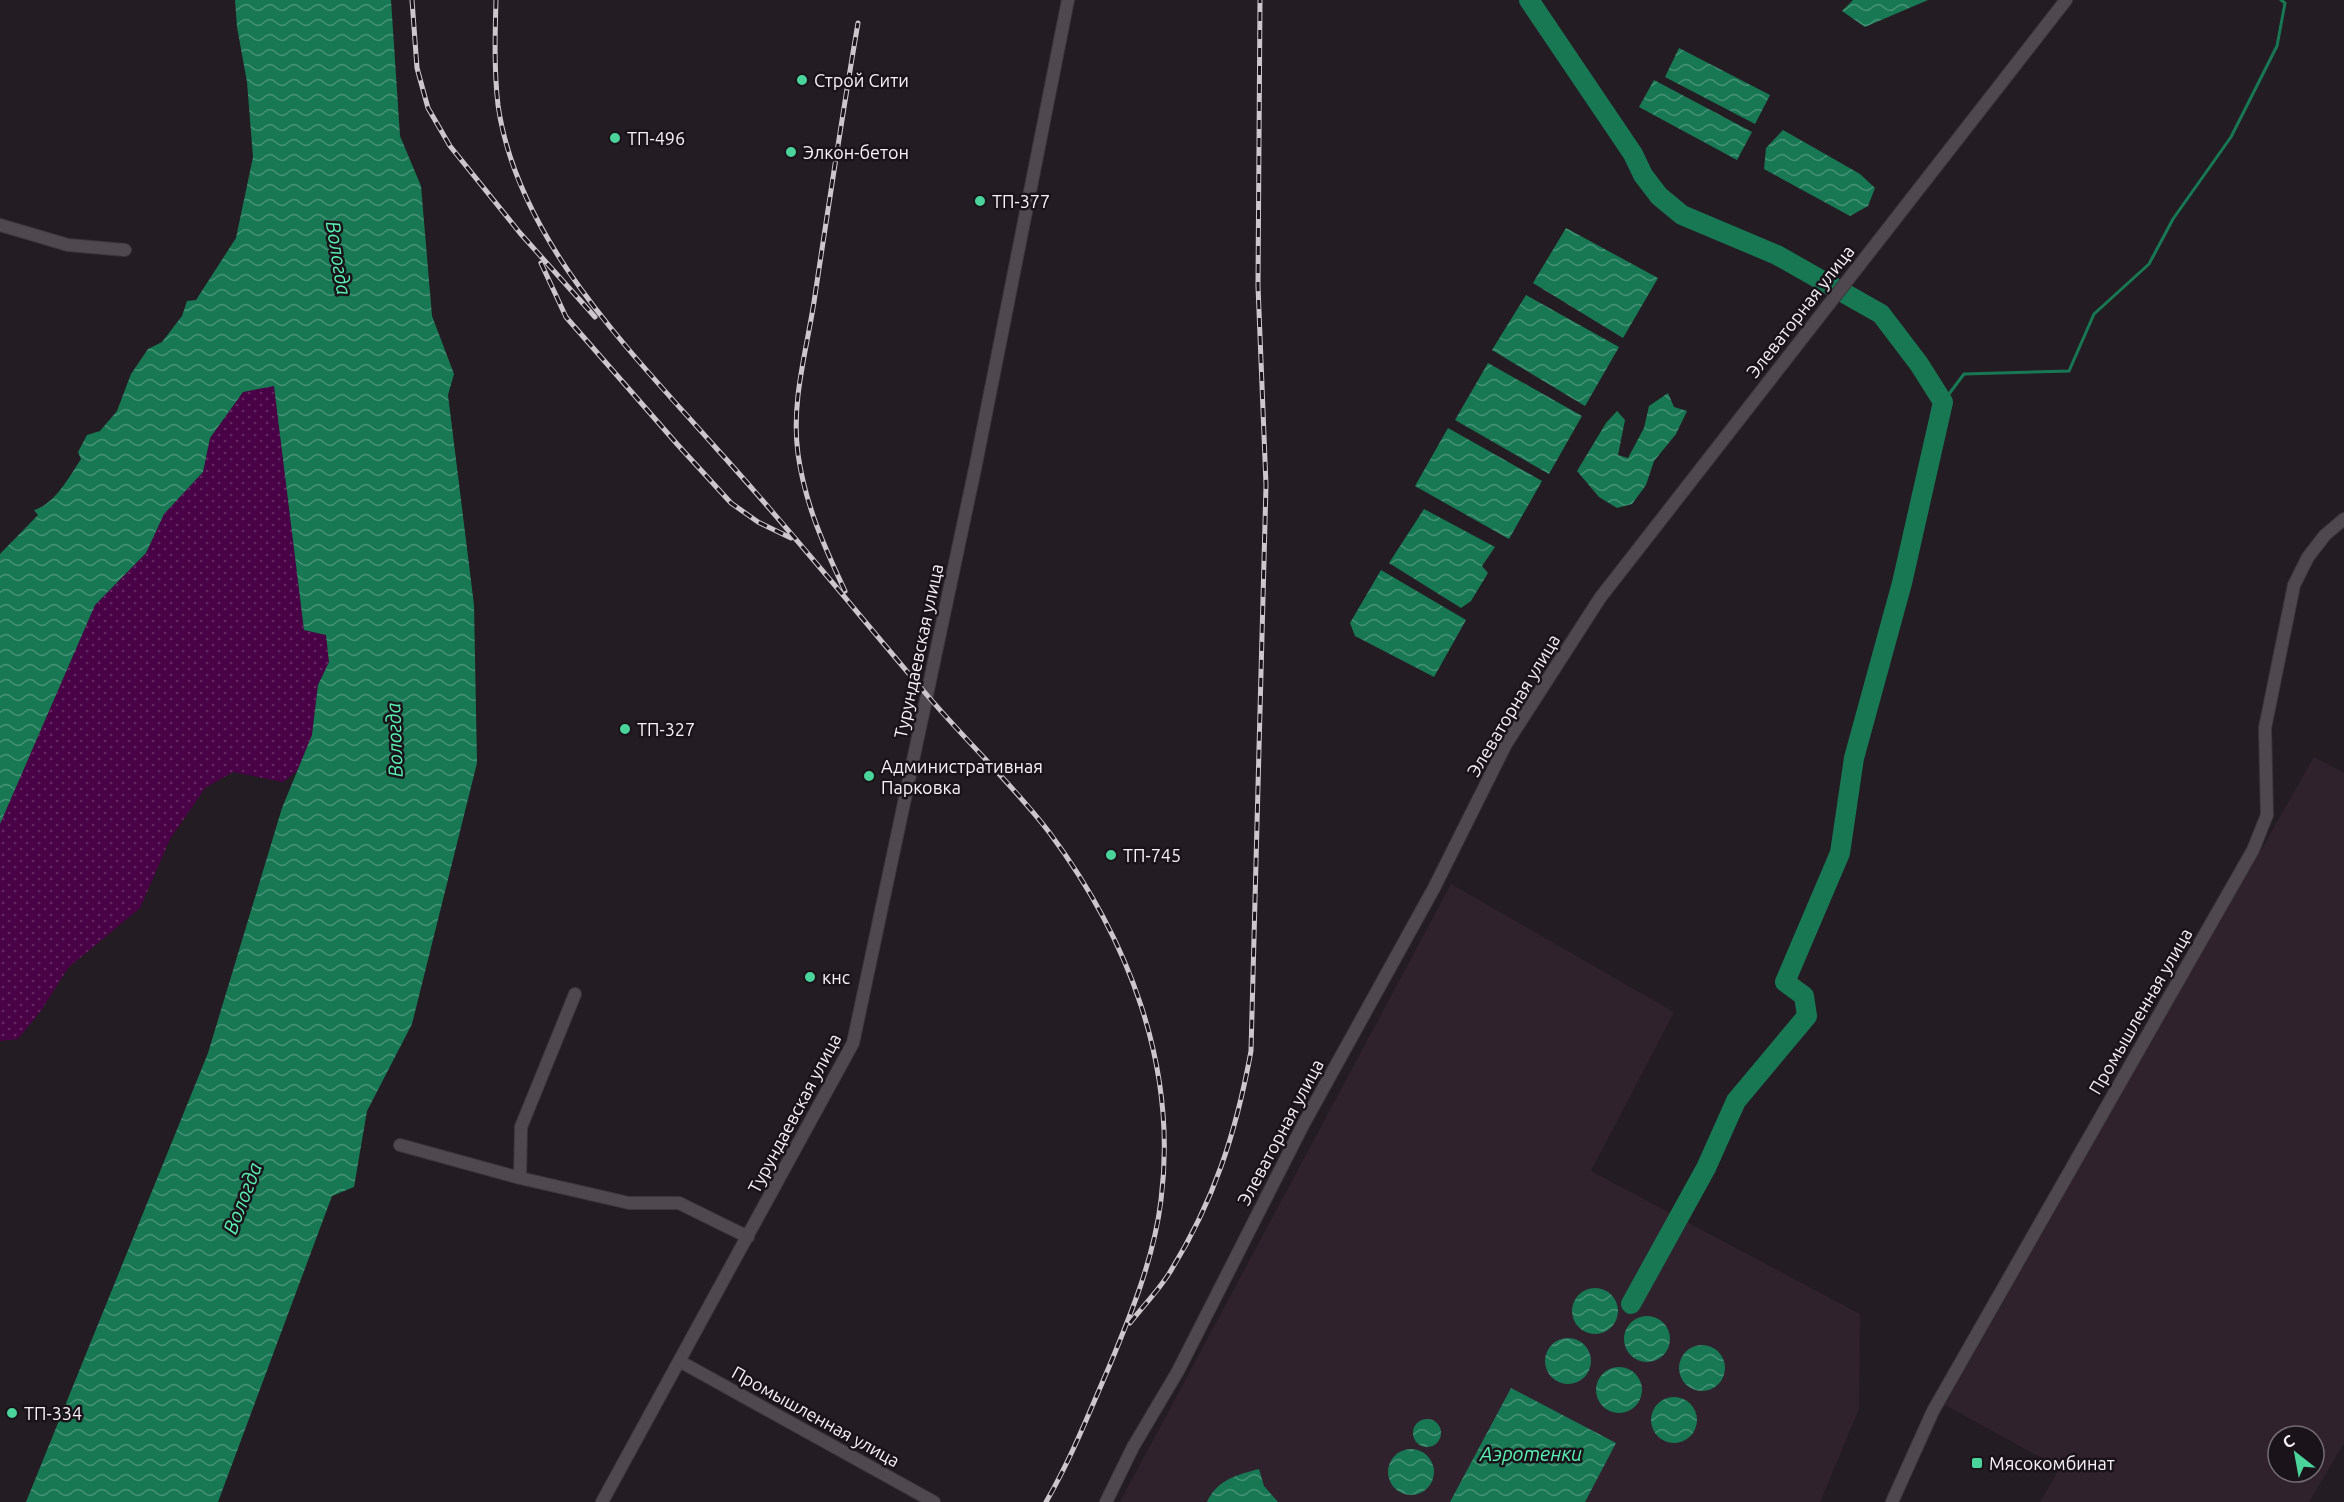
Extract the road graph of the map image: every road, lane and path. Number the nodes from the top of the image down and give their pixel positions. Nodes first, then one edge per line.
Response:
1 (1068, 0) edge
2 (2066, 0) edge
3 (0, 225) edge
4 (125, 250) dead end
5 (2344, 519) edge
6 (574, 994) dead end
7 (400, 1145) dead end
8 (520, 1178) junction
9 (748, 1237) junction
10 (681, 1362) junction
11 (602, 1502) edge
12 (934, 1502) edge
13 (1106, 1502) edge
14 (1892, 1502) edge

1 - 9 street, Турундаевская улица
2 - 13 street, Элеваторная улица
3 - 4 street
5 - 14 street, Промышленная улица
6 - 8 street
7 - 8 street
8 - 9 street
9 - 10 street, Турундаевская улица
10 - 11 street, Турундаевская улица
10 - 12 street, Промышленная улица

